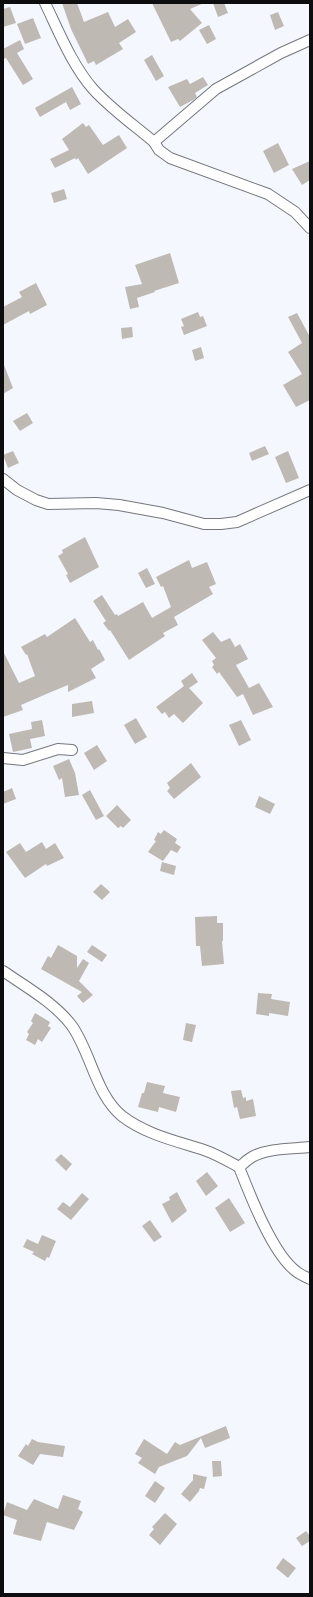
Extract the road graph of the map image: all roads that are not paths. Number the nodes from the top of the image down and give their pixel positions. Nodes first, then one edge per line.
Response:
1 (45, 3) edge
2 (310, 40) edge
3 (154, 142) junction
4 (310, 228) edge
5 (3, 479) edge
6 (310, 490) edge
7 (72, 750) dead end
8 (3, 758) edge
9 (3, 971) edge
10 (310, 1147) edge
11 (239, 1167) junction
12 (310, 1279) edge

1 - 3 street
2 - 3 street
3 - 4 street
5 - 6 street
7 - 8 street
9 - 11 street
10 - 11 street
11 - 12 street

